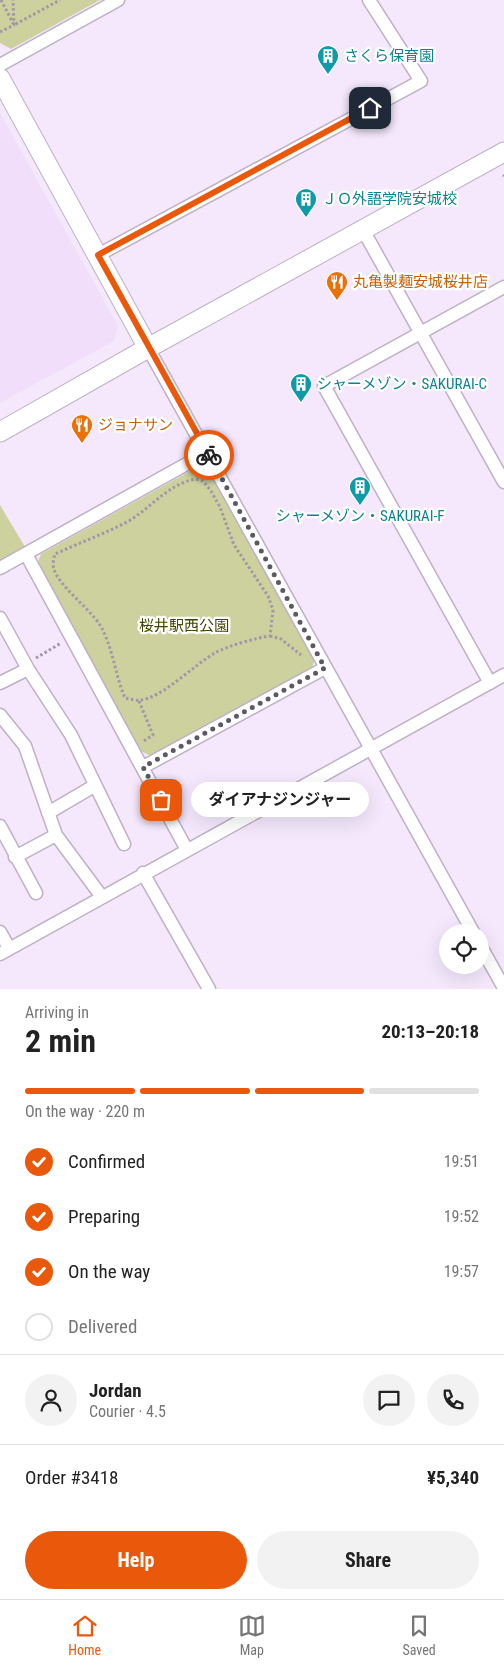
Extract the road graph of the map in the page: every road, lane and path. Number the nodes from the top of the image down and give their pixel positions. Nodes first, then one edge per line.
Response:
1 (1, 0) edge
2 (13, 0) edge
3 (60, 0) edge
4 (118, 0) edge
5 (369, 0) edge
6 (14, 25) junction
7 (0, 32) edge
8 (0, 65) edge
9 (0, 78) edge
10 (504, 152) edge
11 (363, 230) junction
12 (98, 255) junction
13 (504, 286) edge
14 (420, 333) junction
15 (148, 348) junction
16 (0, 432) edge
17 (208, 452) junction
18 (504, 482) edge
19 (26, 554) junction
20 (0, 568) edge
21 (0, 618) edge
22 (270, 636) junction
23 (71, 637) junction
24 (306, 658) dead end
25 (26, 667) junction
26 (325, 668) junction
27 (504, 675) edge
28 (0, 683) edge
29 (490, 683) junction
30 (139, 701) junction
31 (0, 715) edge
32 (137, 744) dead end
33 (372, 750) junction
34 (143, 767) junction
35 (94, 786) junction
36 (48, 813) junction
37 (0, 826) edge
38 (56, 835) junction
39 (124, 844) dead end
40 (187, 850) junction
41 (15, 857) junction
42 (143, 873) junction
43 (36, 893) dead end
44 (102, 897) junction
45 (469, 924) edge
46 (0, 932) edge
47 (4, 951) edge
48 (489, 961) edge
49 (504, 988) edge
50 (209, 989) edge

1 - 6 path
2 - 6 path
3 - 6 path
4 - 8 street
5 - 12 street
6 - 7 path
9 - 12 street
10 - 11 street
11 - 14 street
11 - 15 street
12 - 15 street
13 - 14 street
14 - 18 street
14 - 29 street
15 - 16 street
15 - 17 street
17 - 19 street
17 - 26 street
19 - 20 street
19 - 23 street
21 - 25 street
22 - 24 path
22 - 30 path
22 - 30 path
23 - 25 path
23 - 34 street
25 - 28 street
25 - 35 street
26 - 33 street
26 - 34 street
27 - 29 street
29 - 33 street
30 - 32 path
31 - 36 street
33 - 40 street
33 - 45 street
34 - 40 street
35 - 36 street
35 - 39 street
36 - 38 street
37 - 41 street
38 - 41 street
38 - 44 street
40 - 42 street
41 - 43 street
42 - 44 street
42 - 50 street
44 - 47 street
46 - 47 street
48 - 49 street

